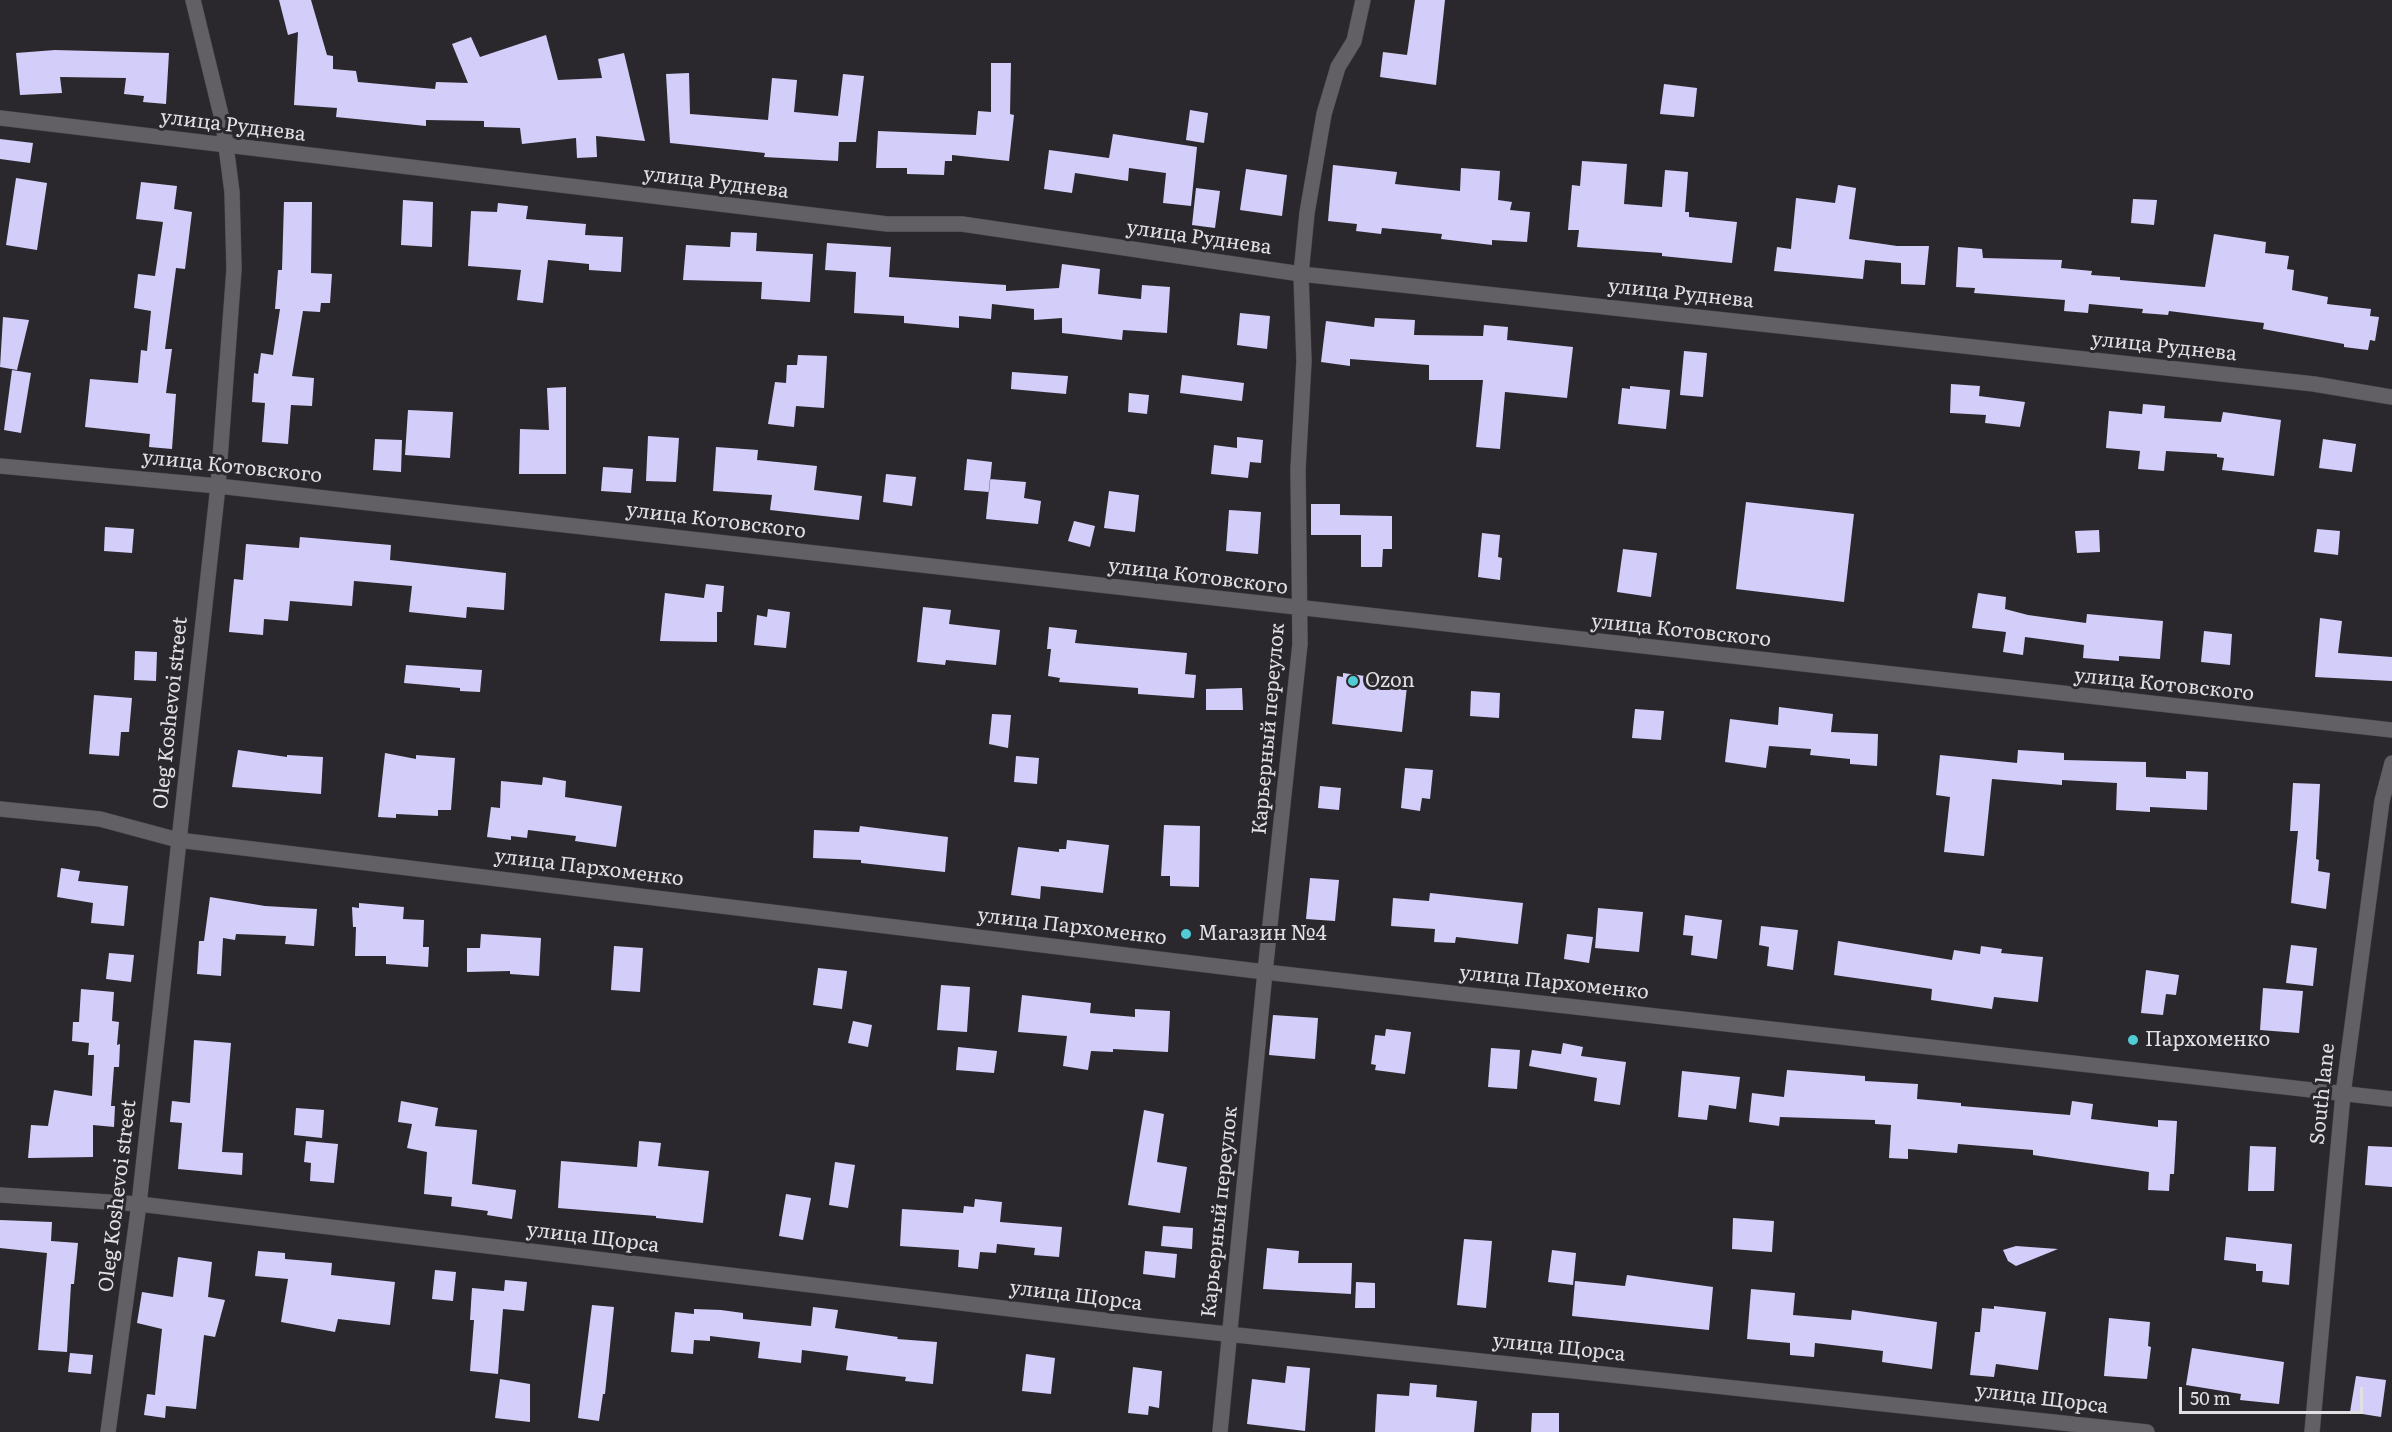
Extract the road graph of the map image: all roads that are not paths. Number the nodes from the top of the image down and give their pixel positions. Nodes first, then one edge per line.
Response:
1 (193, 0) edge
2 (1363, 0) edge
3 (0, 118) edge
4 (226, 147) junction
5 (1301, 274) junction
6 (2392, 397) edge
7 (0, 466) edge
8 (218, 486) junction
9 (1300, 609) junction
10 (2392, 730) edge
11 (2392, 764) edge
12 (0, 809) edge
13 (178, 840) junction
14 (1265, 972) junction
15 (2343, 1094) junction
16 (2392, 1099) edge
17 (0, 1195) edge
18 (139, 1204) junction
19 (1229, 1335) junction
20 (108, 1432) edge
21 (1220, 1432) edge
22 (2147, 1432) edge
23 (2312, 1432) edge

1 - 4 street, Oleg Koshevoi street
2 - 5 street, Карьерный переулок
3 - 4 street, улица Руднева
4 - 5 street, улица Руднева
4 - 8 street, Oleg Koshevoi street
5 - 6 street, улица Руднева
5 - 9 street, Карьерный переулок
7 - 8 street, улица Котовского
8 - 9 street, улица Котовского
8 - 13 street, Oleg Koshevoi street
9 - 10 street, улица Котовского
9 - 14 street, Карьерный переулок
11 - 15 street, South lane
12 - 13 street, улица Пархоменко
13 - 14 street, улица Пархоменко
13 - 18 street, Oleg Koshevoi street
14 - 15 street, улица Пархоменко
14 - 19 street, Карьерный переулок
15 - 16 street, улица Пархоменко
15 - 23 street, South lane
17 - 18 street, улица Щорса
18 - 19 street, улица Щорса
18 - 20 street, Oleg Koshevoi street
19 - 21 street, Карьерный переулок
19 - 22 street, улица Щорса

